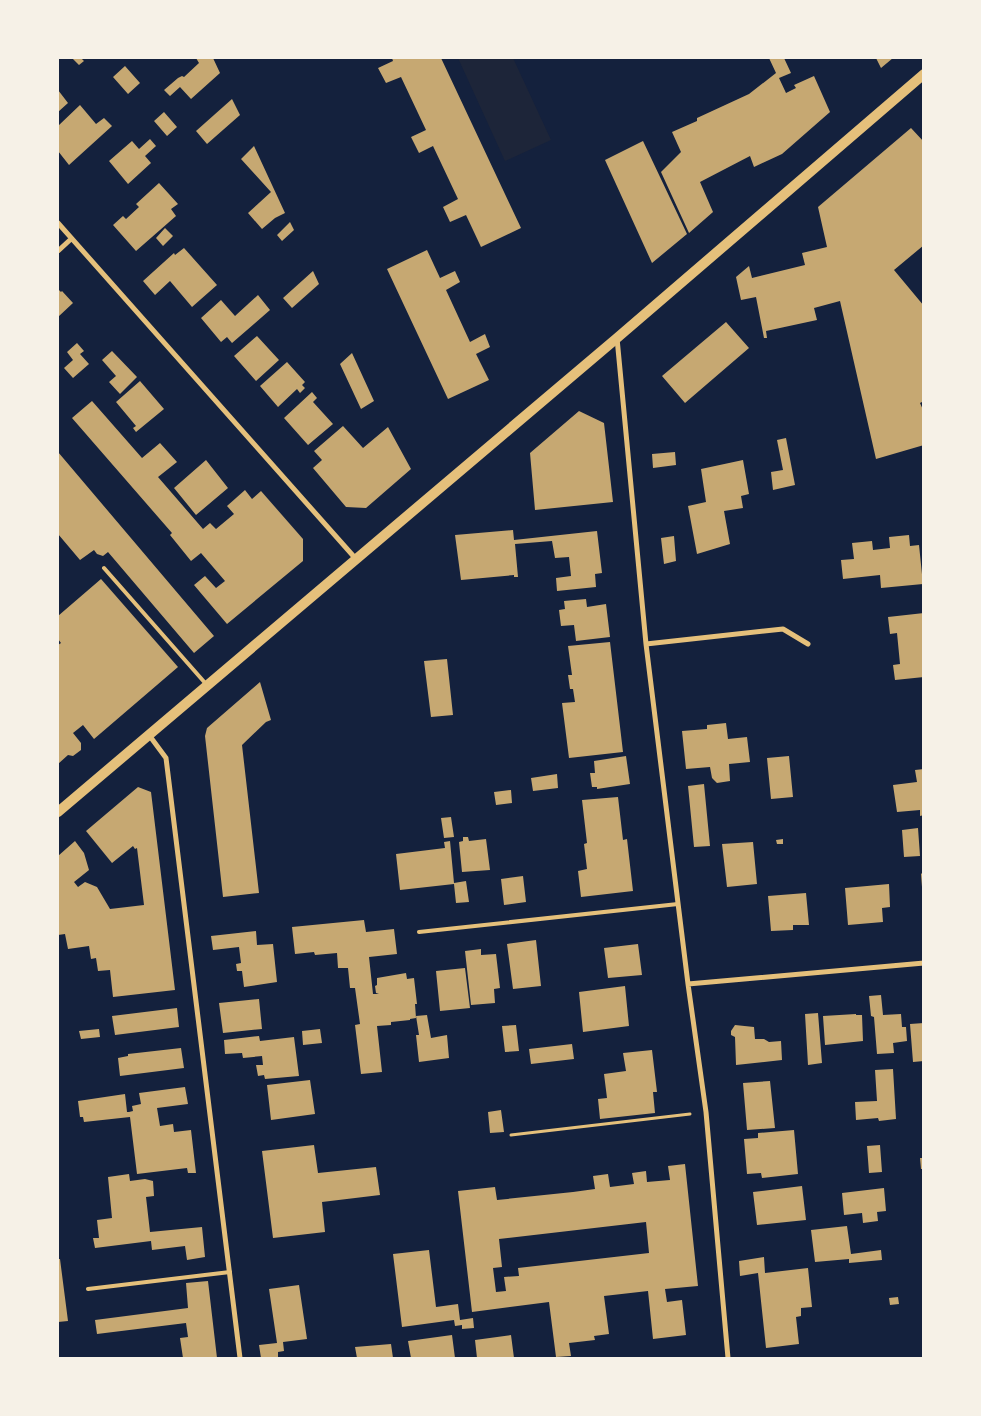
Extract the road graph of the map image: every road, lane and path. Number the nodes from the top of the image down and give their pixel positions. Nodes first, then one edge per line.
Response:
1 (924, 74) edge
2 (58, 223) edge
3 (71, 239) junction
4 (58, 251) edge
5 (617, 338) junction
6 (356, 559) junction
7 (104, 568) dead end
8 (646, 644) junction
9 (808, 644) dead end
10 (207, 686) junction
11 (149, 734) junction
12 (58, 812) edge
13 (678, 904) junction
14 (419, 932) dead end
15 (924, 963) edge
16 (688, 984) junction
17 (706, 1112) junction
18 (511, 1135) dead end
19 (230, 1272) junction
20 (88, 1289) dead end
21 (240, 1358) edge
22 (728, 1358) edge

1 - 5 main road
2 - 3 street
3 - 4 street
3 - 6 street
5 - 6 main road
5 - 8 street
6 - 10 main road
7 - 10 lane
8 - 9 street
8 - 13 street
10 - 11 main road
11 - 12 main road
11 - 19 street
13 - 14 lane
13 - 16 street
15 - 16 street
16 - 17 street
17 - 18 path
17 - 22 street
19 - 20 lane
19 - 21 street

